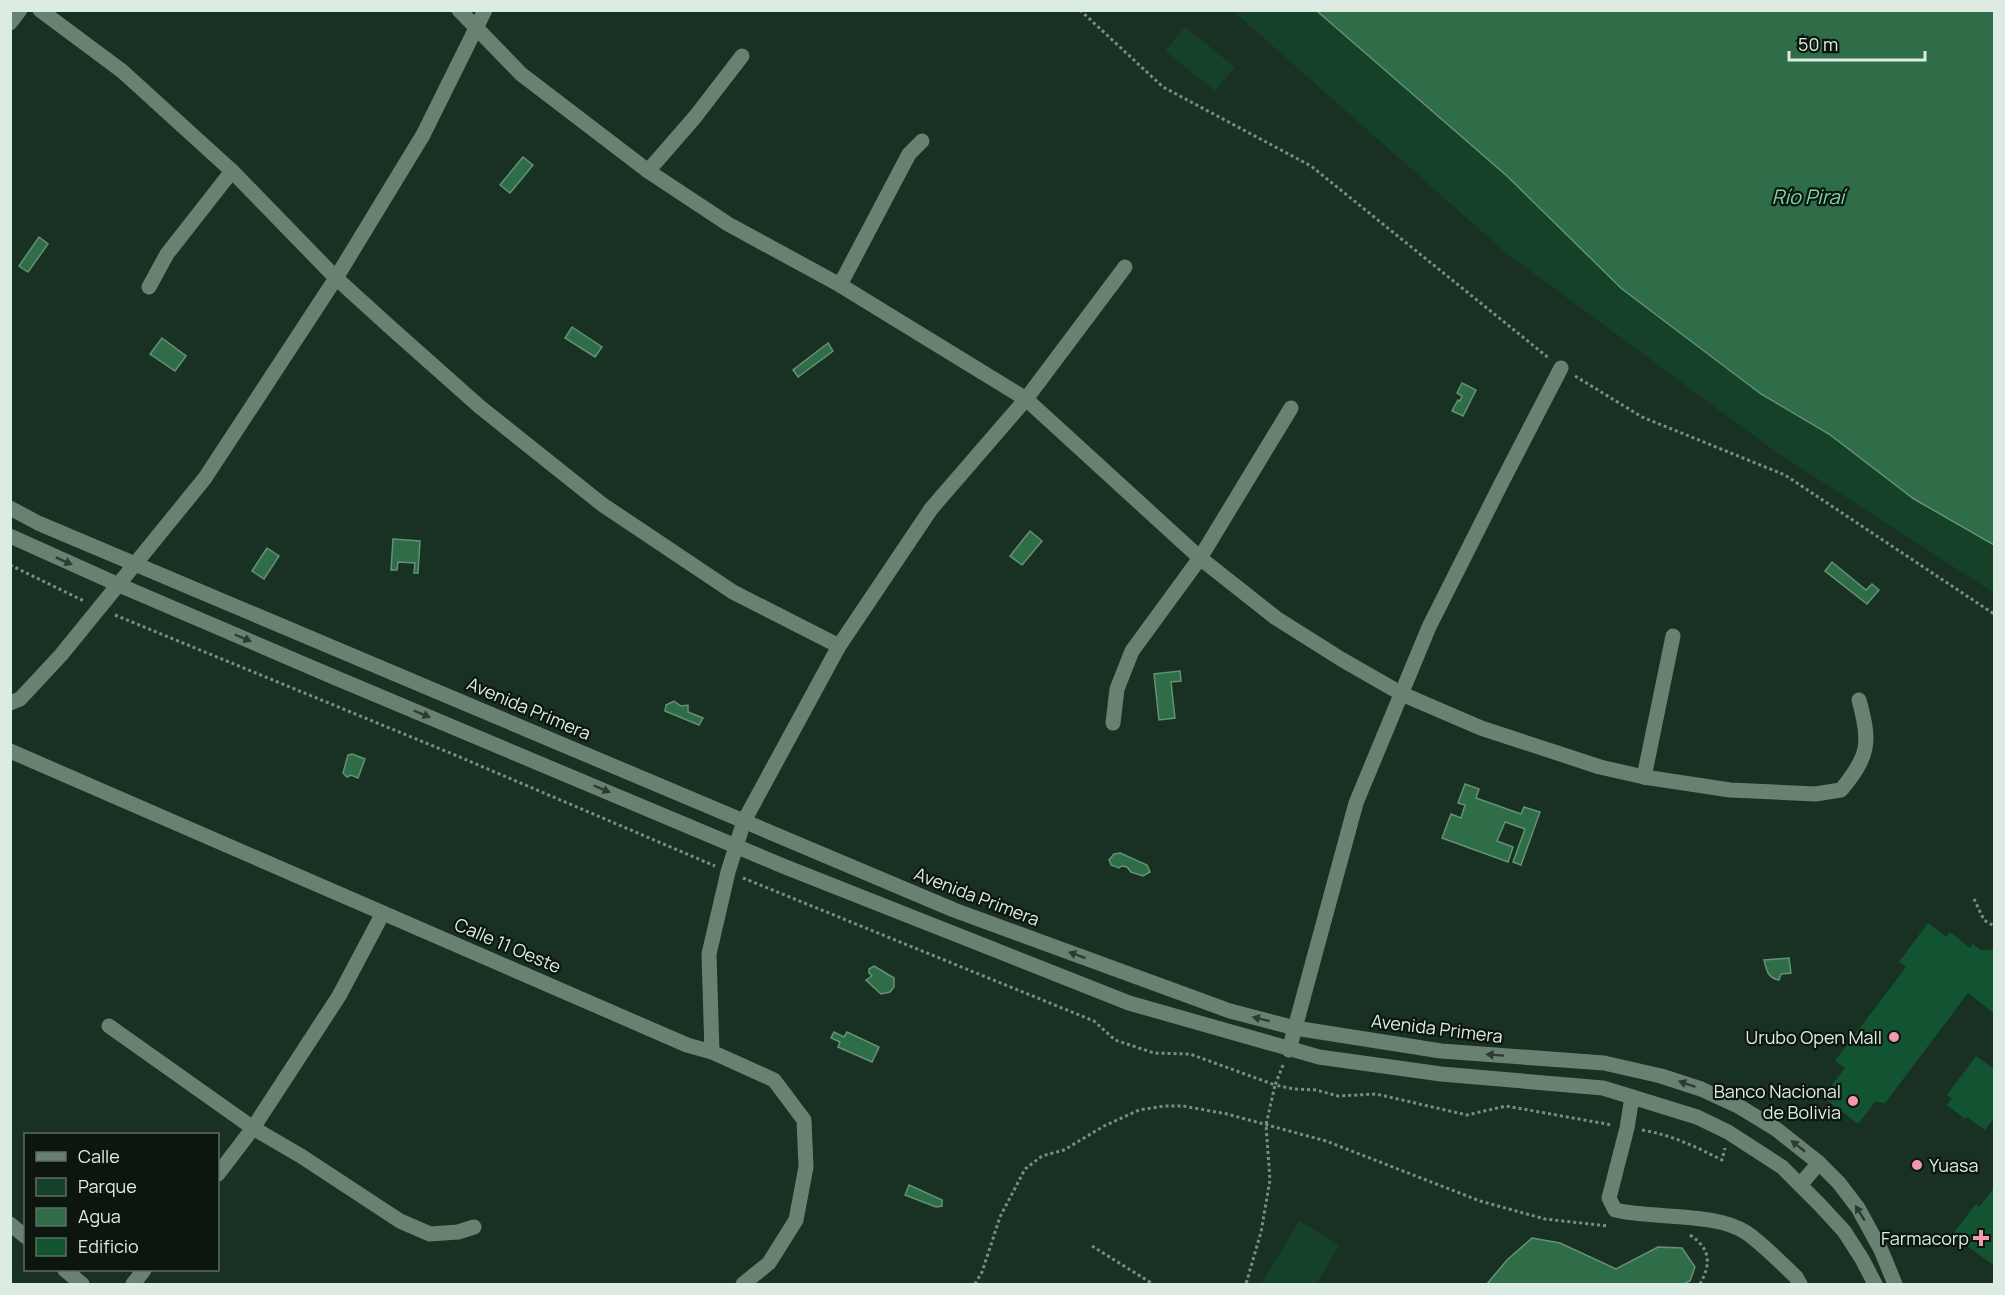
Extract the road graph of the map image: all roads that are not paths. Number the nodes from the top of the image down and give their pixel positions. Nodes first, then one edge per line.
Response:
1 (20, 10) edge
2 (40, 10) edge
3 (459, 10) edge
4 (486, 10) edge
5 (10, 23) edge
6 (477, 27) junction
7 (742, 56) dead end
8 (922, 141) dead end
9 (231, 171) junction
10 (648, 171) junction
11 (1125, 267) dead end
12 (336, 278) junction
13 (840, 285) junction
14 (149, 287) dead end
15 (1561, 368) road end
16 (1026, 399) junction
17 (1291, 408) dead end
18 (10, 508) edge
19 (10, 536) edge
20 (1200, 558) junction
21 (135, 563) junction
22 (119, 585) junction
23 (1673, 636) dead end
24 (839, 646) junction
25 (1402, 694) junction
26 (1859, 700) dead end
27 (10, 703) edge
28 (1113, 723) dead end
29 (10, 751) edge
30 (1644, 777) junction
31 (744, 820) junction
32 (736, 845) junction
33 (383, 913) junction
34 (110, 1026) dead end
35 (1295, 1028) junction
36 (1289, 1050) junction
37 (711, 1052) junction
38 (1632, 1097) junction
39 (253, 1128) junction
40 (1819, 1163) junction
41 (219, 1173) edge
42 (1800, 1185) junction
43 (10, 1224) edge
44 (474, 1227) dead end
45 (24, 1235) edge
46 (67, 1271) edge
47 (143, 1271) edge
48 (82, 1284) edge
49 (133, 1284) edge
50 (743, 1284) edge
51 (1800, 1284) edge
52 (1875, 1284) edge
53 (1895, 1284) edge

1 - 5 street
2 - 9 street
3 - 6 street
4 - 6 street
6 - 10 street
6 - 12 street
7 - 10 street
8 - 13 street
9 - 12 street
9 - 14 street
10 - 13 street
11 - 16 street
12 - 21 street
12 - 24 street
13 - 16 street
15 - 25 street
16 - 20 street
16 - 24 street
17 - 20 street
18 - 21 street, Avenida Primera
19 -> 22 street
20 - 25 street
20 - 28 street
21 - 22 street
21 - 31 street, Avenida Primera
22 - 27 street
22 -> 32 street
23 - 30 street
24 - 31 street
25 - 30 street
25 - 35 street
26 - 30 street
29 - 33 street, Calle 11 Oeste
31 - 32 street
35 -> 31 street, Avenida Primera
32 - 36 street
32 - 37 street
33 - 37 street, Calle 11 Oeste
33 - 39 street
34 - 39 street
35 - 36 street
40 -> 35 street, Avenida Primera
36 - 38 street
37 - 50 street, Calle 11 Oeste
38 - 42 street
38 - 51 street
39 - 41 street
39 - 44 street
40 - 42 street
53 -> 40 street, Avenida Primera
42 - 52 street
43 - 45 street
46 - 48 street
47 - 49 street

